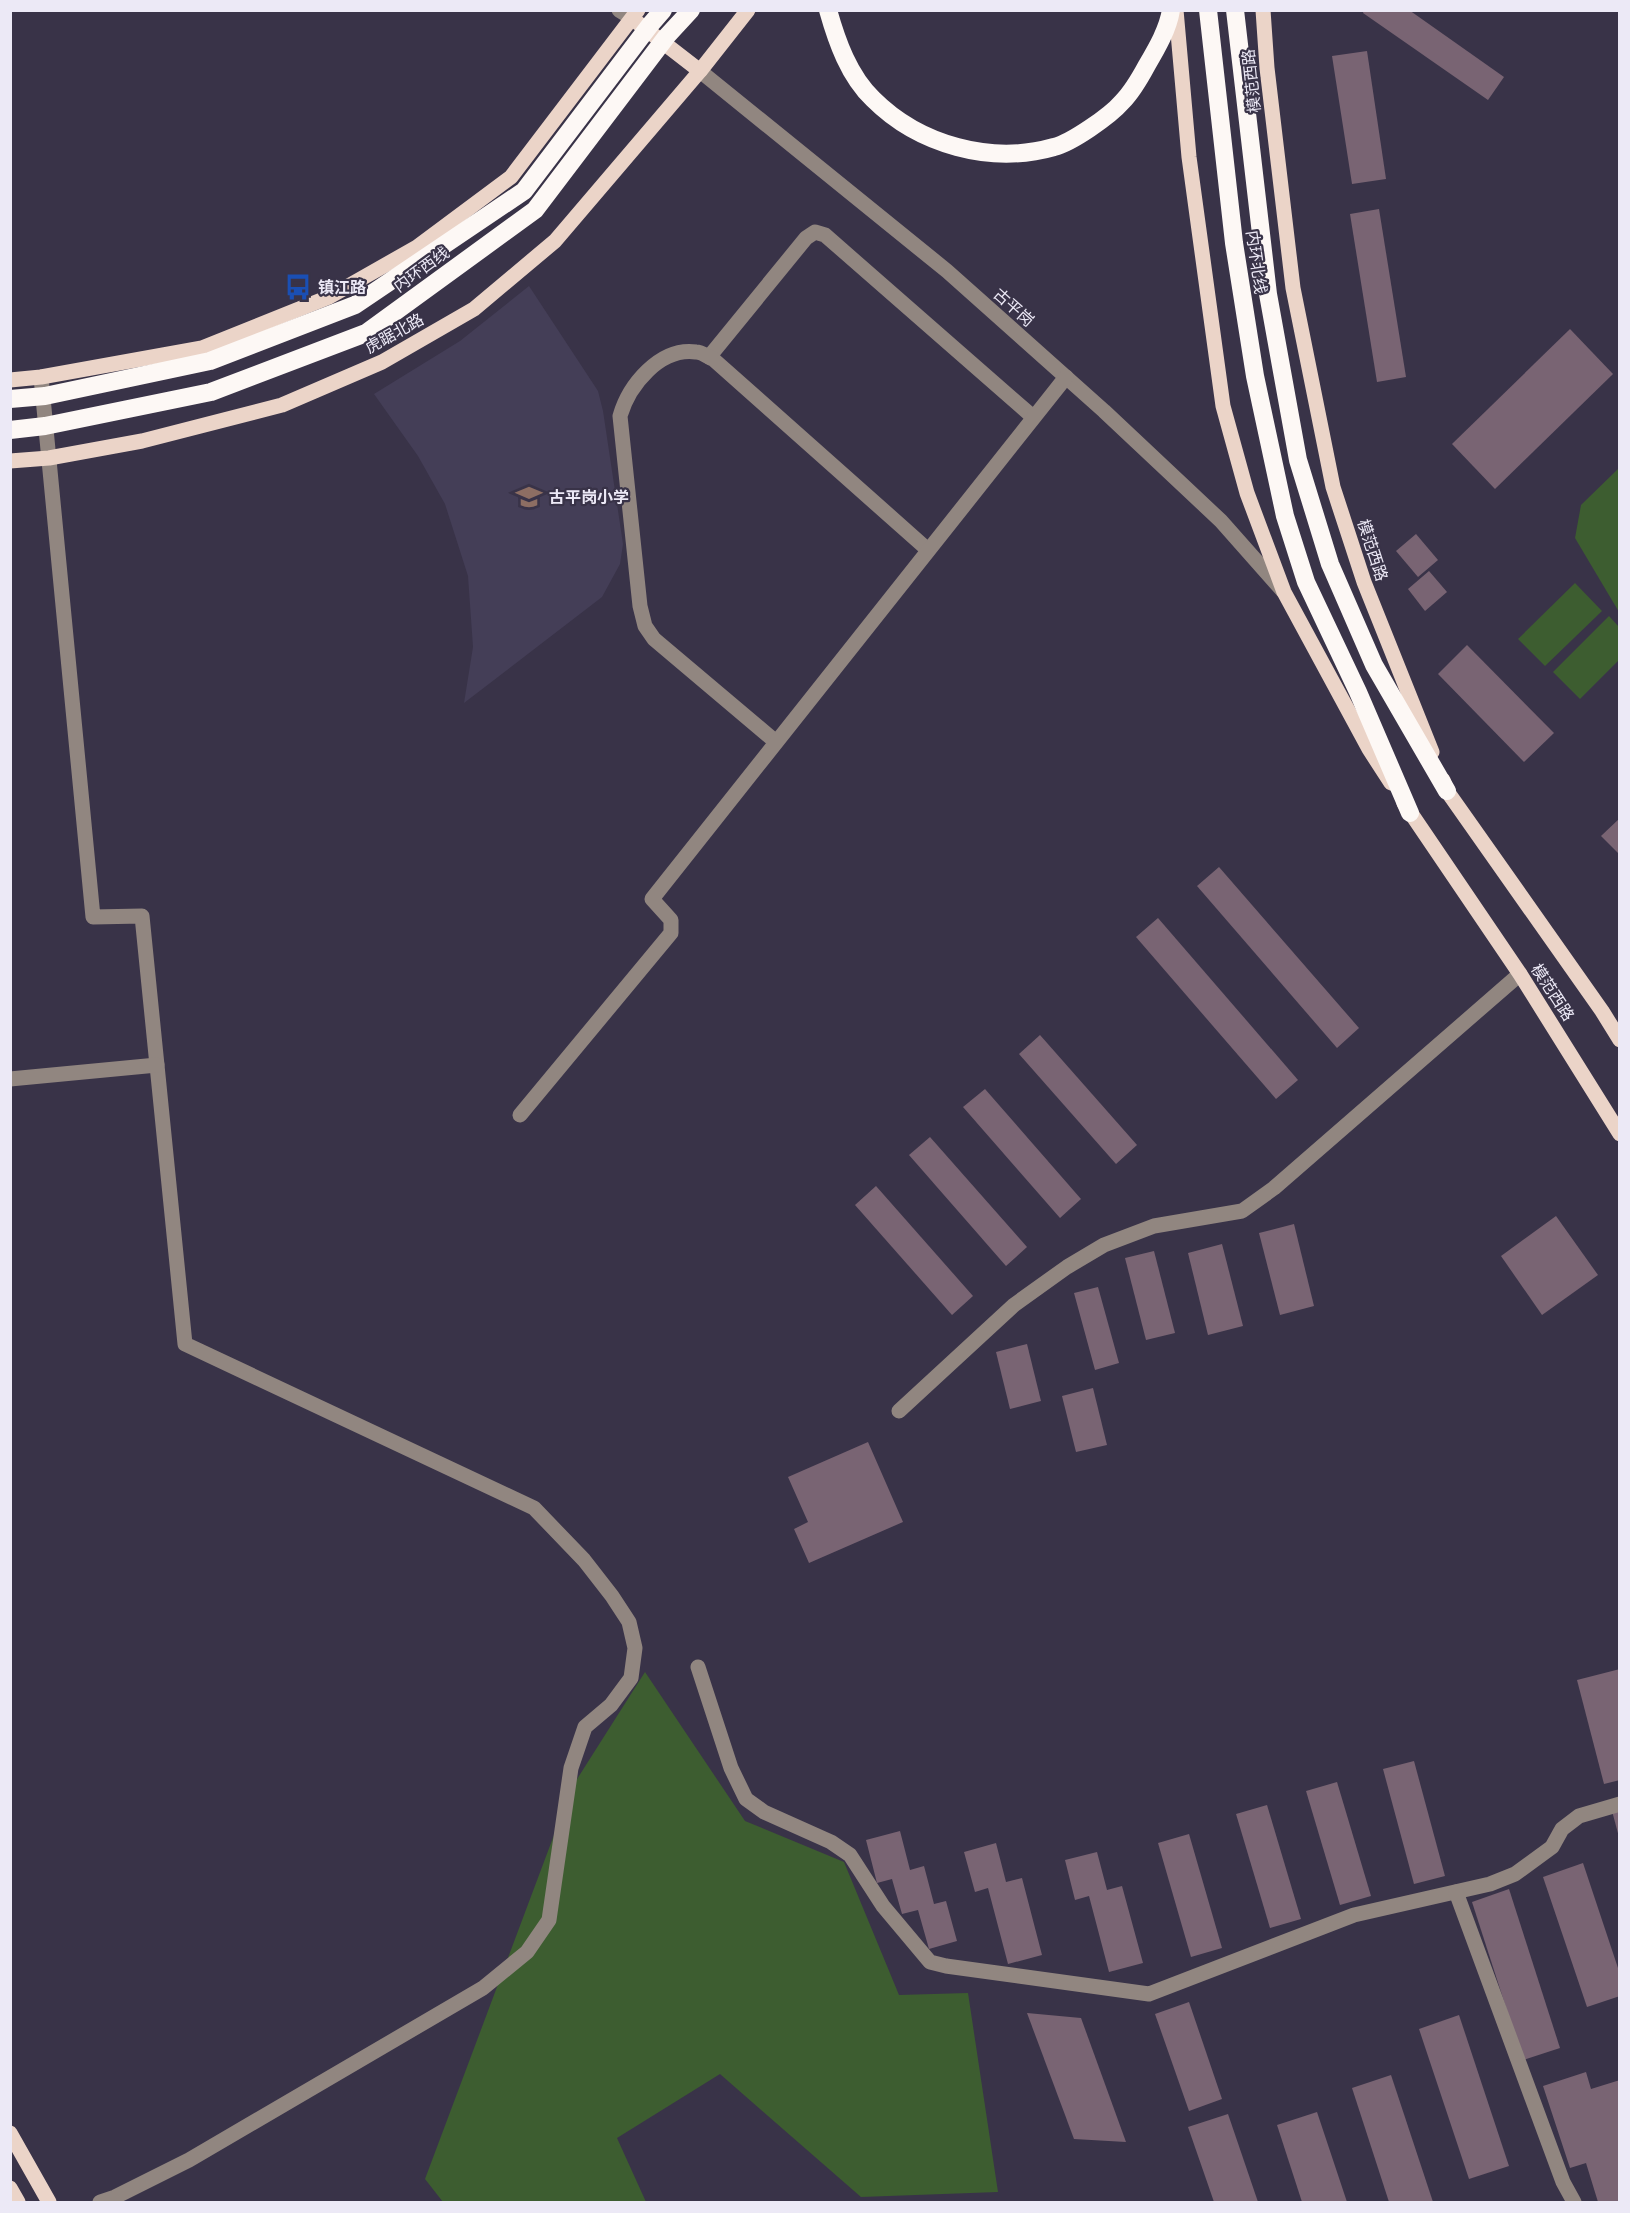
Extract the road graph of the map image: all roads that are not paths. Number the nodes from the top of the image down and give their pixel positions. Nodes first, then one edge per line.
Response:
1 (663, 10) edge
2 (691, 10) edge
3 (748, 10) edge
4 (828, 10) edge
5 (1171, 10) edge
6 (1176, 10) edge
7 (1208, 10) edge
8 (1235, 10) edge
9 (1263, 10) edge
10 (630, 13) edge
11 (700, 71) junction
12 (709, 357) junction
13 (42, 377) junction
14 (1066, 377) junction
15 (10, 380) edge
16 (10, 399) edge
17 (1033, 417) junction
18 (10, 430) edge
19 (49, 458) junction
20 (10, 461) edge
21 (928, 550) junction
22 (1284, 591) junction
23 (776, 742) junction
24 (1447, 791) junction
25 (1410, 813) junction
26 (1520, 974) junction
27 (1620, 1040) edge
28 (157, 1065) junction
29 (10, 1079) edge
30 (520, 1115) dead end
31 (1620, 1134) edge
32 (899, 1411) dead end
33 (698, 1667) dead end
34 (1620, 1804) edge
35 (1456, 1892) junction
36 (10, 2133) edge
37 (10, 2188) edge
38 (18, 2202) edge
39 (49, 2202) edge
40 (99, 2202) edge
41 (1574, 2202) edge

1 - 16 highway, 内环西线, bridge
2 - 18 highway, 内环西线, bridge
3 - 11 main road, 虎踞北路
4 - 5 highway
6 - 22 main road, 模范西路
7 - 25 highway, 内环北线
8 - 24 highway, 内环北线
9 - 24 main road, 模范西路
10 - 11 main road
10 - 13 main road
11 - 14 street, 古平岗
11 - 19 main road, 虎踞北路
12 - 17 street
12 - 21 street
12 - 23 street
13 - 15 main road
13 - 19 street
14 - 17 street
14 - 22 street, 古平岗
17 - 21 street
19 - 20 main road, 虎踞北路
19 - 28 street
21 - 23 street
22 - 25 main road, 模范西路
23 - 30 street
24 - 27 main road, 模范西路
25 - 26 main road, 模范西路
26 - 31 main road, 模范西路
26 - 32 street
28 - 29 street
28 - 40 street
33 - 35 street
34 - 35 street
35 - 41 street
36 - 39 main road
37 - 38 main road

